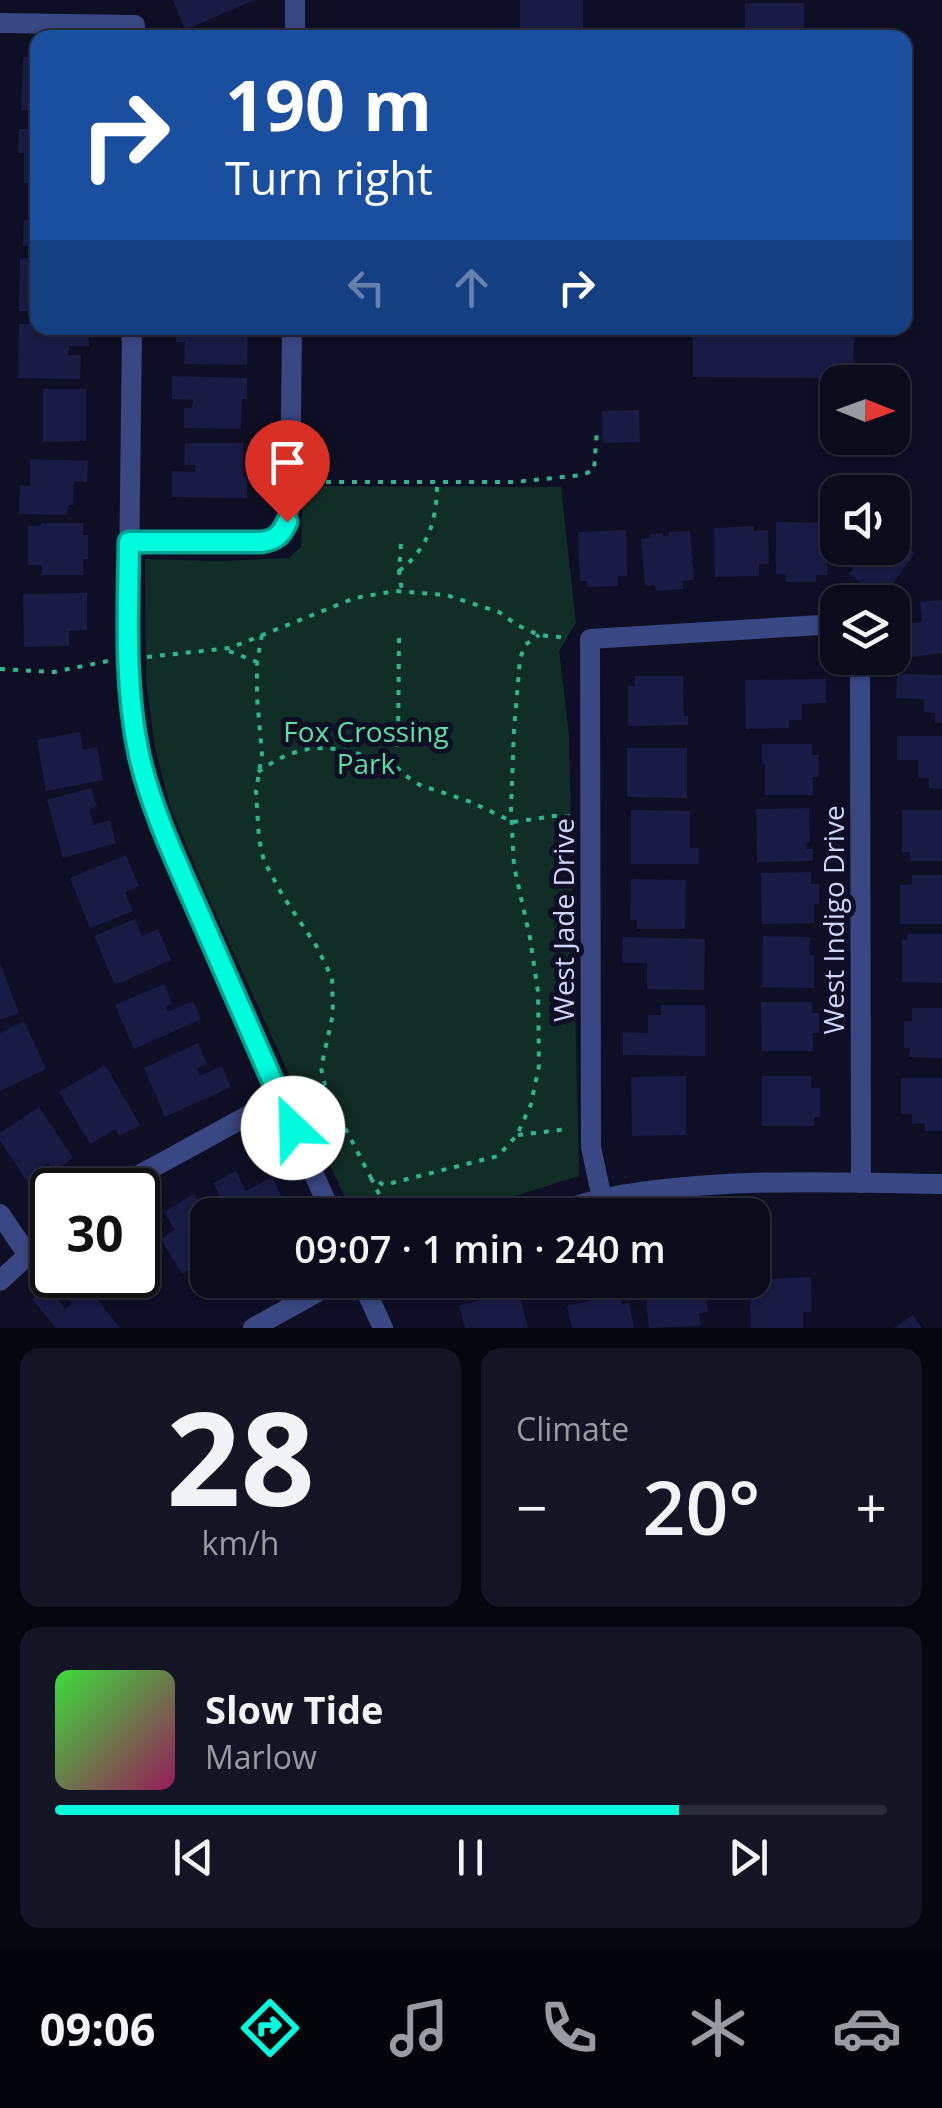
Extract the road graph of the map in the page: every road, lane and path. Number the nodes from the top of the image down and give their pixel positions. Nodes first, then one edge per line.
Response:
1 (295, 0) edge
2 (0, 23) edge
3 (118, 30) edge
4 (295, 30) edge
5 (132, 335) edge
6 (292, 335) edge
7 (597, 430) dead end
8 (308, 482) dead end
9 (437, 482) junction
10 (129, 542) junction
11 (401, 544) dead end
12 (399, 571) junction
13 (402, 591) junction
14 (820, 625) edge
15 (539, 634) junction
16 (262, 635) junction
17 (398, 638) dead end
18 (567, 638) dead end
19 (223, 648) junction
20 (146, 657) dead end
21 (113, 660) dead end
22 (257, 662) junction
23 (0, 670) edge
24 (860, 675) edge
25 (395, 765) junction
26 (258, 772) junction
27 (571, 816) dead end
28 (512, 822) junction
29 (280, 1098) junction
30 (578, 1127) dead end
31 (517, 1135) junction
32 (153, 1168) edge
33 (372, 1178) junction
34 (861, 1183) junction
35 (942, 1184) edge
36 (324, 1198) edge
37 (379, 1198) edge
38 (602, 1198) edge
39 (608, 1198) edge
40 (0, 1214) edge
41 (28, 1255) joint
42 (0, 1281) edge
43 (307, 1298) edge
44 (369, 1298) edge
45 (253, 1328) edge
46 (383, 1328) edge

1 - 4 street
2 - 3 street
5 - 10 street
6 - 10 street
7 - 9 path
8 - 9 path
9 - 12 path
10 - 29 street
11 - 12 path
12 - 13 path
13 - 15 path
13 - 16 path
14 - 38 street, West Jade Drive
15 - 18 path
15 - 28 path
16 - 19 path
16 - 22 path
17 - 25 path
19 - 20 path
19 - 22 path
21 - 23 path
22 - 26 path
24 - 34 street, West Indigo Drive
25 - 26 path
25 - 28 path
26 - 33 path
27 - 28 path
28 - 31 path
29 - 32 street
29 - 36 street
30 - 31 path
31 - 33 path
33 - 37 path
34 - 35 street
34 - 39 street
40 - 41 street
41 - 42 street
43 - 45 street
44 - 46 street

